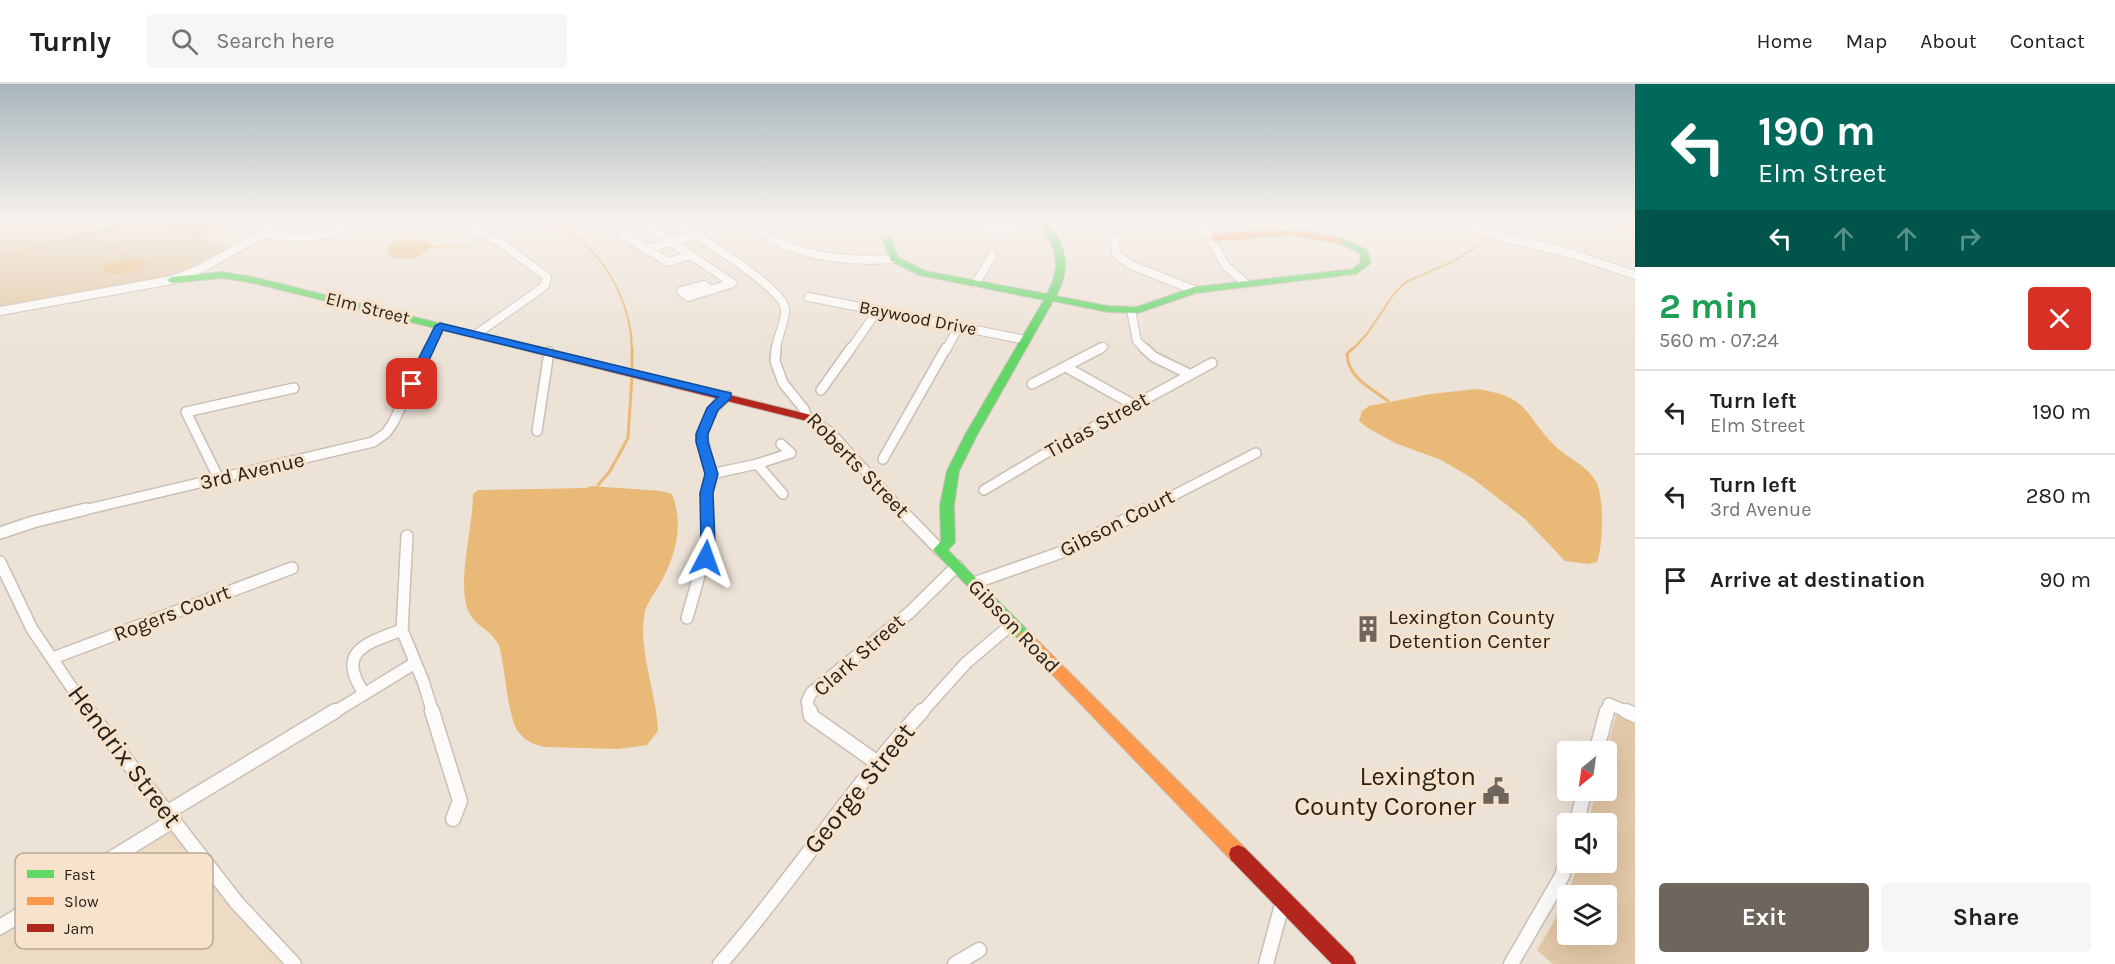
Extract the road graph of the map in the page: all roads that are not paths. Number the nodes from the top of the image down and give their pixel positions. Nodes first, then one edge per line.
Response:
1 (213, 261) edge
2 (525, 261) edge
3 (704, 261) edge
4 (723, 261) edge
5 (898, 261) edge
6 (989, 261) edge
7 (1061, 261) edge
8 (1126, 261) edge
9 (1223, 261) edge
10 (1366, 261) edge
11 (1594, 261) edge
12 (1635, 275) edge
13 (172, 280) junction
14 (744, 280) junction
15 (976, 283) junction
16 (1245, 283) junction
17 (711, 290) dead end
18 (1194, 290) junction
19 (809, 297) dead end
20 (1051, 297) junction
21 (878, 310) junction
22 (1131, 310) junction
23 (0, 311) edge
24 (440, 326) junction
25 (959, 326) junction
26 (475, 334) junction
27 (1026, 340) junction
28 (1102, 347) dead end
29 (549, 351) junction
30 (1212, 363) dead end
31 (1066, 368) junction
32 (1189, 374) junction
33 (1032, 384) dead end
34 (294, 387) dead end
35 (821, 390) dead end
36 (727, 396) junction
37 (1134, 405) junction
38 (807, 417) junction
39 (537, 431) dead end
40 (781, 444) dead end
41 (1256, 453) dead end
42 (883, 459) dead end
43 (757, 464) junction
44 (711, 474) junction
45 (219, 479) junction
46 (984, 490) dead end
47 (783, 494) dead end
48 (0, 533) edge
49 (407, 536) dead end
50 (940, 550) junction
51 (0, 562) edge
52 (957, 566) junction
53 (292, 567) dead end
54 (974, 583) junction
55 (687, 618) dead end
56 (1012, 624) junction
57 (402, 630) junction
58 (53, 658) junction
59 (415, 663) junction
60 (364, 693) junction
61 (1635, 715) edge
62 (1599, 741) edge
63 (879, 764) junction
64 (171, 816) junction
65 (453, 819) dead end
66 (114, 853) edge
67 (199, 853) edge
68 (213, 871) edge
69 (1563, 873) edge
70 (1283, 901) junction
71 (15, 917) edge
72 (0, 927) edge
73 (979, 950) dead end
74 (294, 964) edge
75 (720, 964) edge
76 (956, 964) edge
77 (1266, 964) edge
78 (1346, 964) edge
79 (1511, 964) edge

1 - 13 street
2 - 26 street
3 - 14 street
4 - 14 street, Roberts Street
5 - 15 street
6 - 15 street
7 - 20 street
8 - 18 street
9 - 16 street
10 - 16 street
11 - 12 street
13 - 23 street
13 - 24 street, Elm Street
14 - 17 street
14 - 38 street, Roberts Street
15 - 20 street
16 - 18 street
18 - 22 street
19 - 21 street, Baywood Drive
20 - 22 street
20 - 27 street
21 - 25 street, Baywood Drive
21 - 35 street
22 - 32 street
24 - 26 street, Elm Street
24 - 45 street, 3rd Avenue
25 - 27 street, Baywood Drive
25 - 42 street
26 - 29 street, Elm Street
27 - 50 street
28 - 31 street
29 - 36 street, Elm Street
29 - 39 street
30 - 32 street, Tidas Street
31 - 33 street
31 - 37 street
32 - 37 street, Tidas Street
34 - 45 street
36 - 38 street, Elm Street
36 - 44 street
37 - 46 street, Tidas Street
38 - 50 street, Roberts Street
40 - 43 street
41 - 54 street, Gibson Court
43 - 44 street
43 - 47 street
44 - 55 street
45 - 48 street, 3rd Avenue
49 - 57 street
50 - 52 street, Gibson Road
51 - 58 street, Hendrix Street
52 - 54 street, Gibson Road
52 - 63 street, Clark Street
53 - 58 street, Rogers Court
54 - 56 street, Gibson Road
56 - 63 street, George Street
56 - 70 street, Gibson Road
57 - 59 street
57 - 60 street
58 - 64 street, Hendrix Street
59 - 60 street
59 - 65 street
60 - 64 street
61 - 62 street
63 - 75 street, George Street
64 - 66 street
64 - 67 street, Hendrix Street
68 - 74 street, Hendrix Street
69 - 79 street
70 - 77 street
70 - 78 street, Gibson Road
71 - 72 street
73 - 76 street

